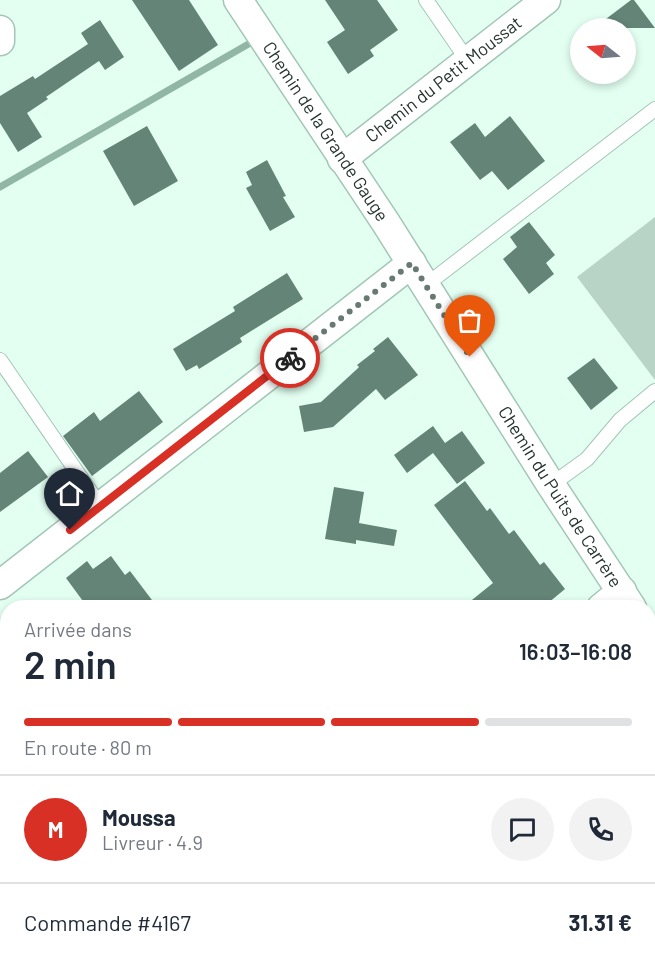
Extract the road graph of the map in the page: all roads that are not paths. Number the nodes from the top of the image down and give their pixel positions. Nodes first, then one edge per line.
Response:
1 (238, 0) edge
2 (426, 0) edge
3 (546, 0) edge
4 (0, 30) edge
5 (0, 41) edge
6 (468, 61) junction
7 (655, 109) edge
8 (342, 159) junction
9 (419, 274) junction
10 (0, 360) edge
11 (655, 392) edge
12 (551, 485) junction
13 (101, 507) junction
14 (0, 585) edge
15 (617, 600) edge

1 - 8 street, Chemin de la Grande Gauge
2 - 6 lane
3 - 6 street, Chemin du Petit Moussat
4 - 5 street
6 - 8 street, Chemin du Petit Moussat
7 - 9 lane
8 - 9 street, Chemin de la Grande Gauge
9 - 12 street, Chemin du Puits de Carrère
9 - 13 street
10 - 13 lane
11 - 12 lane
12 - 15 street, Chemin du Puits de Carrère
13 - 14 street

